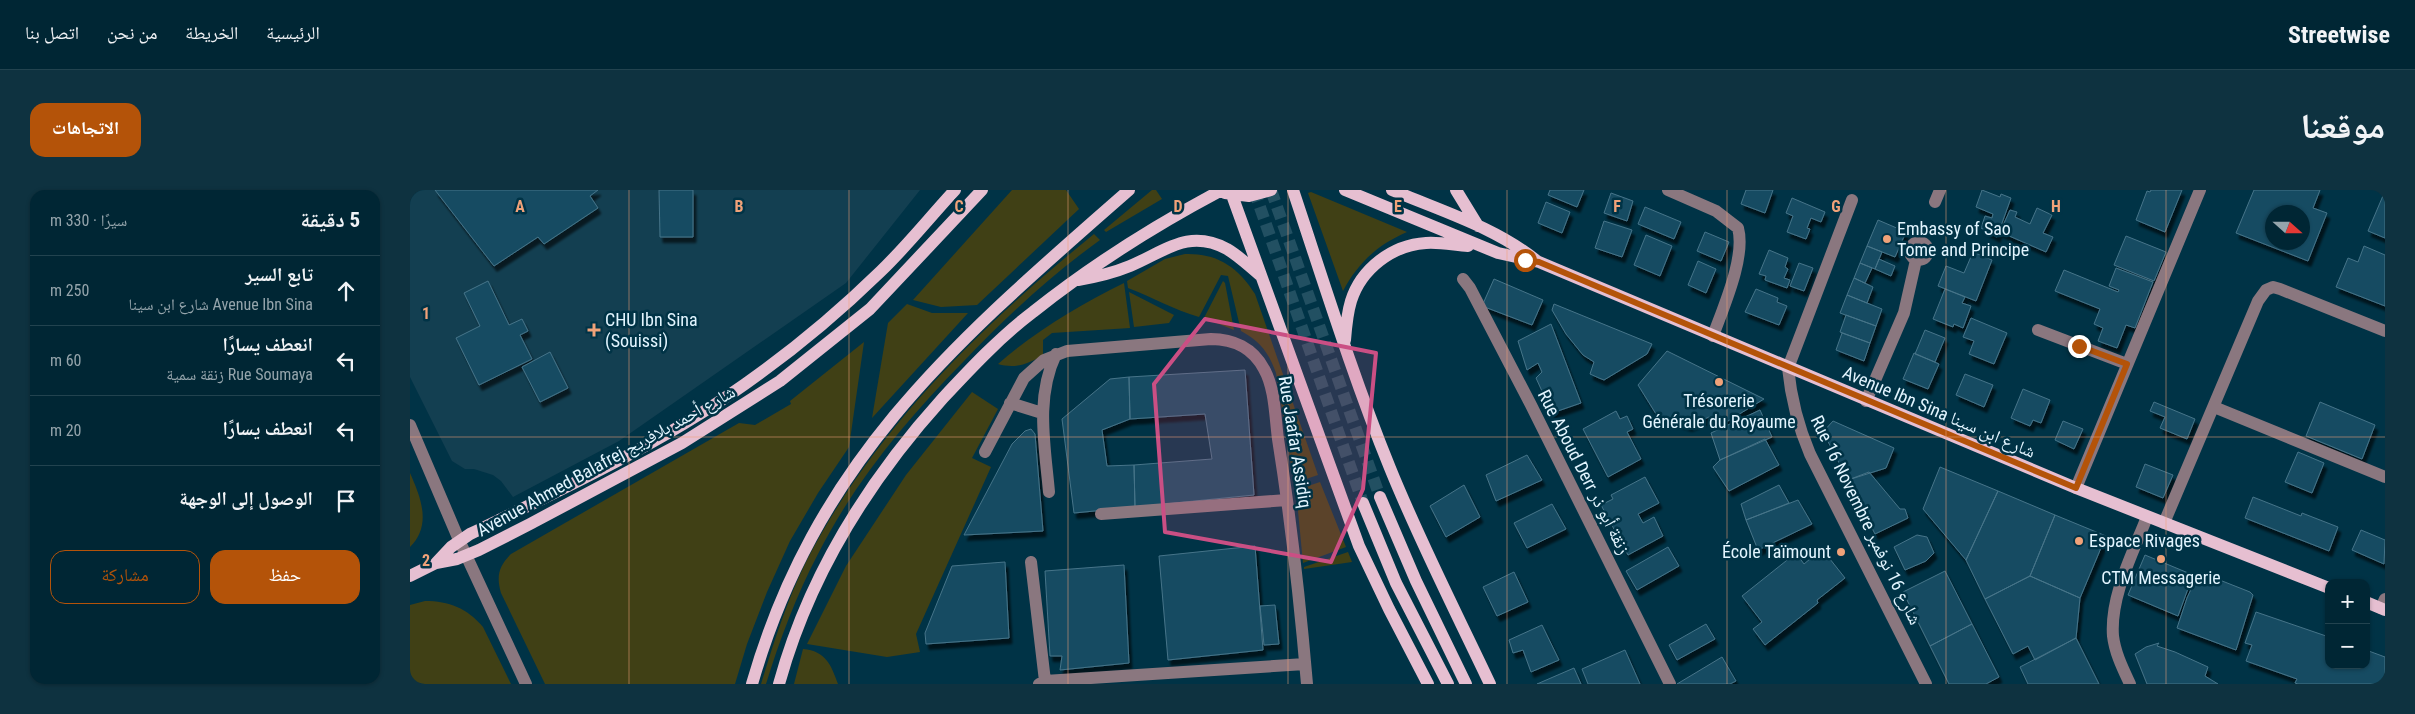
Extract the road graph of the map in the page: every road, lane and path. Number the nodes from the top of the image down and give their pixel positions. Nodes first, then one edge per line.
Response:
1 (955, 190) edge
2 (982, 190) edge
3 (1129, 190) edge
4 (1271, 190) edge
5 (1292, 190) edge
6 (1345, 190) edge
7 (1392, 190) edge
8 (1456, 190) edge
9 (1668, 190) edge
10 (2200, 190) edge
11 (1223, 192) edge
12 (1852, 200) dead end
13 (1478, 226) junction
14 (1485, 248) junction
15 (1916, 260) dead end
16 (1539, 262) junction
17 (1262, 277) junction
18 (1463, 279) dead end
19 (1074, 281) junction
20 (2038, 330) dead end
21 (2385, 331) edge
22 (1713, 336) junction
23 (1344, 345) junction
24 (1056, 354) junction
25 (2127, 364) junction
26 (1788, 368) junction
27 (1866, 401) junction
28 (1010, 403) junction
29 (2214, 407) junction
30 (1042, 413) junction
31 (410, 425) edge
32 (985, 452) dead end
33 (2385, 477) edge
34 (2076, 488) junction
35 (1049, 492) dead end
36 (1380, 498) tunnel mouth
37 (1287, 500) junction
38 (1363, 503) tunnel mouth
39 (1101, 514) dead end
40 (2147, 517) junction
41 (2164, 523) junction
42 (460, 540) junction
43 (467, 556) junction
44 (1031, 562) dead end
45 (436, 563) junction
46 (410, 576) edge
47 (2325, 586) edge
48 (2370, 603) edge
49 (2384, 605) edge
50 (1305, 664) junction
51 (1042, 683) edge
52 (526, 684) edge
53 (752, 684) edge
54 (778, 684) edge
55 (1307, 684) edge
56 (1428, 684) edge
57 (1448, 684) edge
58 (1466, 684) edge
59 (1490, 684) edge
60 (1670, 684) edge
61 (1926, 684) edge
62 (2130, 684) edge

1 - 42 main road, Avenue Ahmed Balafrej شارع أحمد بلافريج
2 - 43 main road, Avenue Ahmed Balafrej شارع أحمد بلافريج
3 - 53 main road
4 - 11 main road
5 - 23 main road
6 - 14 main road, Avenue Ibn Sina شارع ابن سينا
7 - 13 main road, Avenue Ibn Sina شارع ابن سينا
8 - 13 main road
9 - 22 street
10 - 25 street
11 - 17 main road
11 - 19 main road
12 - 26 street
13 - 16 main road, Avenue Ibn Sina شارع ابن سينا
14 - 16 main road, Avenue Ibn Sina شارع ابن سينا
14 - 23 main road
15 - 27 street
16 - 22 main road, Avenue Ibn Sina شارع ابن سينا
17 - 19 main road
17 - 56 main road
18 - 60 street, Rue Aboud Derr زنقة أبو ذر
19 - 54 main road
20 - 25 street
21 - 29 street
22 - 26 main road, Avenue Ibn Sina شارع ابن سينا
23 - 59 main road
24 - 28 street, Rue Jaafar Assidiq
24 - 30 street
24 - 37 street, Rue Jaafar Assidiq
25 - 34 street
26 - 27 main road, Avenue Ibn Sina شارع ابن سينا
26 - 61 street, Rue 16 Novembre شارع 16 نوفمبر
27 - 34 main road, Avenue Ibn Sina شارع ابن سينا
28 - 30 street
28 - 32 street, Rue Jaafar Assidiq
29 - 33 street
29 - 41 street
30 - 35 street
31 - 42 street
34 - 40 main road, Avenue Ibn Sina شارع ابن سينا
36 - 58 main road
37 - 39 street
37 - 50 street, Rue Jaafar Assidiq
38 - 57 main road
40 - 41 main road, Avenue Ibn Sina شارع ابن سينا
40 - 62 street
41 - 47 main road, Avenue Ibn Sina شارع ابن سينا
42 - 43 street
42 - 45 main road, Avenue Ahmed Balafrej شارع أحمد بلافريج
43 - 45 main road, Avenue Ahmed Balafrej شارع أحمد بلافريج
43 - 52 street
44 - 51 street
45 - 46 main road, Avenue Ahmed Balafrej شارع أحمد بلافريج
48 - 49 main road
50 - 51 street
50 - 55 street, Rue Jaafar Assidiq

